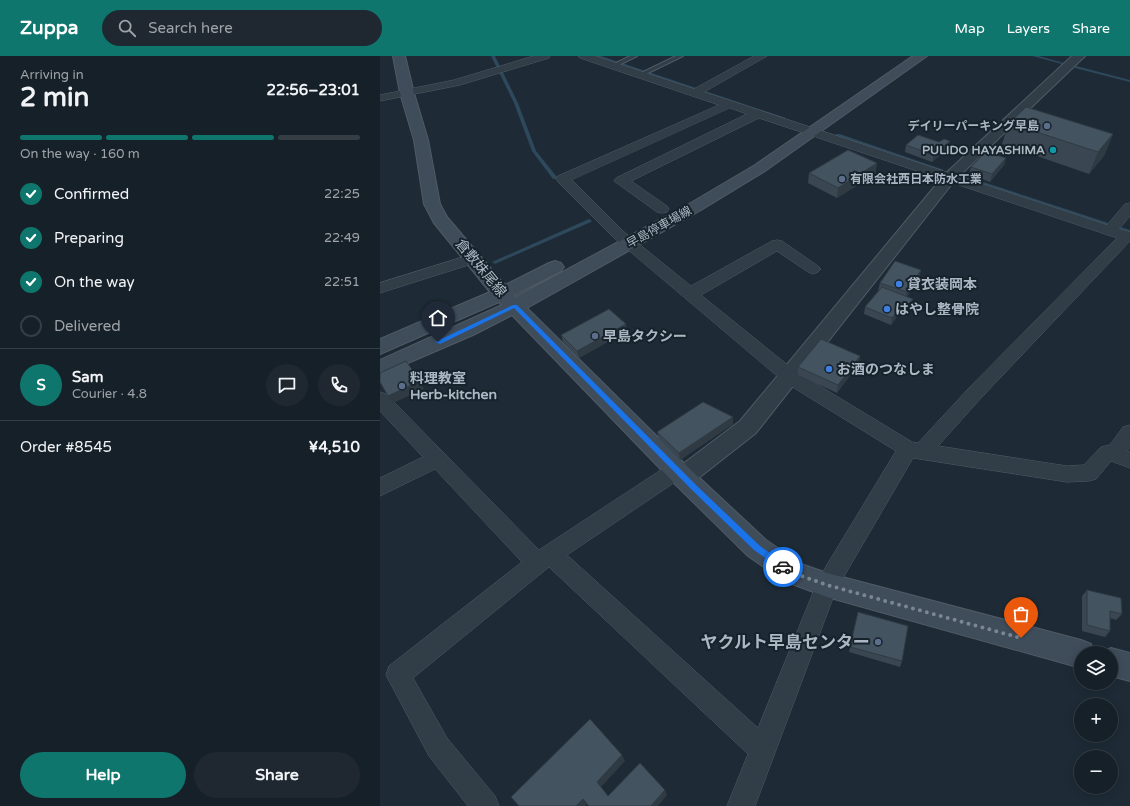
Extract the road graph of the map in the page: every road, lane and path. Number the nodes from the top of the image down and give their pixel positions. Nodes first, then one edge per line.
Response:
1 (399, 56) edge
2 (545, 56) edge
3 (584, 56) edge
4 (634, 56) edge
5 (680, 56) edge
6 (762, 56) edge
7 (902, 56) edge
8 (920, 56) edge
9 (1079, 56) edge
10 (617, 64) junction
11 (644, 73) junction
12 (697, 91) junction
13 (407, 93) junction
14 (380, 98) edge
15 (728, 105) junction
16 (757, 114) junction
17 (796, 127) junction
18 (812, 132) junction
19 (950, 178) junction
20 (1130, 207) edge
21 (662, 209) junction
22 (1119, 231) edge
23 (623, 239) junction
24 (473, 259) junction
25 (813, 268) dead end
26 (380, 288) edge
27 (690, 294) junction
28 (508, 300) junction
29 (380, 347) edge
30 (380, 368) edge
31 (789, 376) junction
32 (380, 399) edge
33 (1130, 432) edge
34 (915, 450) junction
35 (1122, 457) edge
36 (436, 459) junction
37 (680, 474) junction
38 (380, 488) edge
39 (543, 558) junction
40 (827, 585) junction
41 (1074, 652) edge
42 (1118, 664) edge
43 (1130, 667) edge
44 (763, 750) junction
45 (485, 806) edge
46 (741, 806) edge

1 - 13 main road, 倉敷妹尾線
2 - 13 street
3 - 10 street
4 - 10 lane
5 - 11 lane
6 - 12 street
7 - 17 main road, 早島停車場線
8 - 18 main road, 早島停車場線
9 - 19 street
10 - 11 street
11 - 12 street
12 - 15 street
13 - 14 street
13 - 24 main road, 倉敷妹尾線
15 - 16 street
15 - 23 street
16 - 17 street
16 - 21 street
17 - 18 street
17 - 21 main road, 早島停車場線
18 - 19 street
18 - 23 main road, 早島停車場線
19 - 22 street
19 - 31 street
20 - 22 street
21 - 23 main road, 早島停車場線
22 - 34 street
23 - 27 street
23 - 28 main road, 早島停車場線
24 - 26 street
24 - 28 main road, 倉敷妹尾線
25 - 27 street
27 - 31 street
28 - 29 main road, 早島停車場線
28 - 30 main road, 早島停車場線
28 - 37 main road, 倉敷妹尾線
31 - 34 street
31 - 37 street
32 - 36 street
33 - 35 street
34 - 35 street
34 - 40 street
36 - 38 street
36 - 39 street
37 - 39 street
37 - 40 main road, 倉敷妹尾線
39 - 44 street
39 - 45 street
40 - 41 main road, 倉敷妹尾線
40 - 44 street
42 - 43 main road
44 - 46 street

